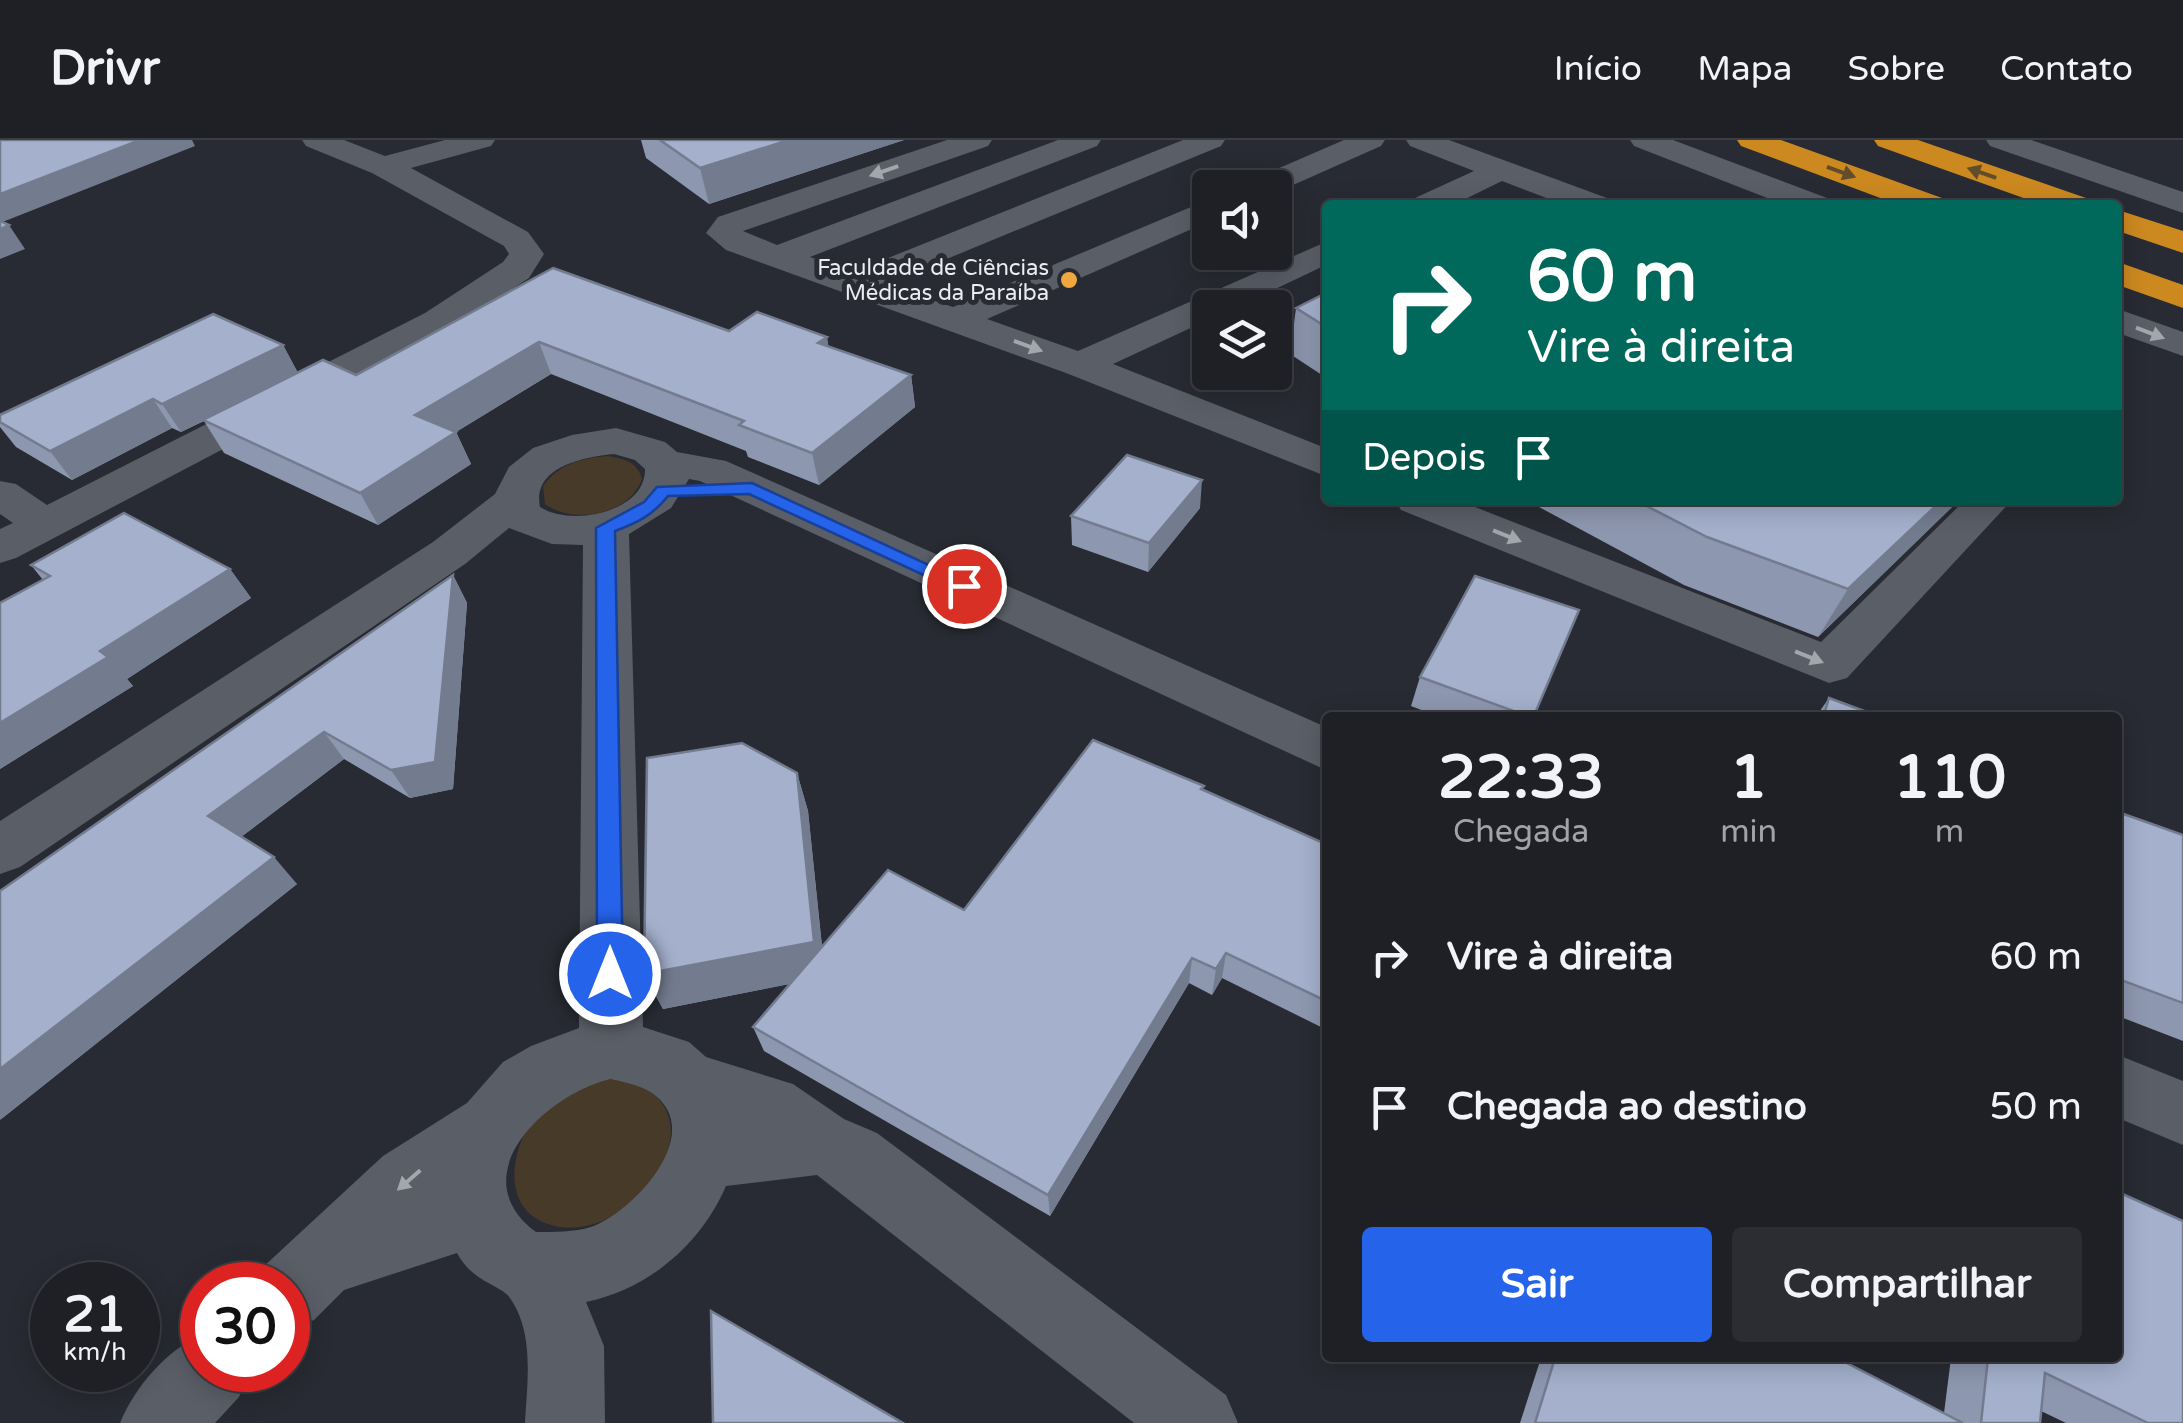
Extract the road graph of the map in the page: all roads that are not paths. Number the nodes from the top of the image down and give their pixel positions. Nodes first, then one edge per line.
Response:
1 (317, 140) edge
2 (480, 140) edge
3 (977, 140) edge
4 (1086, 140) edge
5 (1210, 140) edge
6 (1370, 140) edge
7 (1422, 140) edge
8 (1644, 140) edge
9 (1752, 140) edge
10 (1889, 140) edge
11 (2001, 140) edge
12 (383, 166) junction
13 (1503, 169) junction
14 (1292, 174) edge
15 (2179, 197) edge
16 (1438, 200) edge
17 (1581, 200) edge
18 (1802, 200) edge
19 (1916, 200) edge
20 (2060, 200) edge
21 (1192, 217) edge
22 (2122, 221) edge
23 (2183, 243) edge
24 (1322, 254) edge
25 (777, 257) junction
26 (2122, 275) edge
27 (854, 284) junction
28 (2183, 297) edge
29 (954, 320) junction
30 (2122, 322) edge
31 (2183, 345) edge
32 (1080, 365) junction
33 (1322, 462) edge
34 (664, 477) junction
35 (0, 494) edge
36 (1429, 505) edge
37 (1985, 505) edge
38 (524, 513) junction
39 (45, 524) junction
40 (606, 528) junction
41 (0, 548) edge
42 (1322, 748) edge
43 (0, 851) edge
44 (611, 1049) junction
45 (692, 1084) junction
46 (2122, 1088) edge
47 (2183, 1113) edge
48 (490, 1126) junction
49 (820, 1142) junction
50 (704, 1153) junction
51 (473, 1212) junction
52 (571, 1265) junction
53 (310, 1272) edge
54 (310, 1276) edge
55 (190, 1392) edge
56 (160, 1423) edge
57 (565, 1423) edge
58 (1198, 1423) edge

1 - 12 street
2 - 12 street
3 -> 25 street
4 - 25 street
5 - 27 street
6 - 14 street
7 - 13 street
8 - 18 street
9 -> 19 highway
20 -> 10 highway
11 - 15 street
12 - 39 street
13 - 16 street
13 - 17 street
21 - 29 street
22 - 23 highway
24 - 32 street
25 - 27 street
26 - 28 highway
27 - 29 street
29 -> 32 street
30 -> 31 street
32 - 33 street
34 - 38 street
34 - 40 street
34 - 42 street
35 - 39 street
36 -> 37 street
38 - 40 street
38 - 43 street
39 - 41 street
40 - 44 street
44 - 45 street
44 - 48 street
45 - 49 street
45 - 50 street
46 - 47 street
48 - 51 street
48 -> 53 street
49 - 50 street
49 - 58 street
50 - 52 street
51 - 52 street
51 - 54 street
52 - 57 street
55 - 56 street

